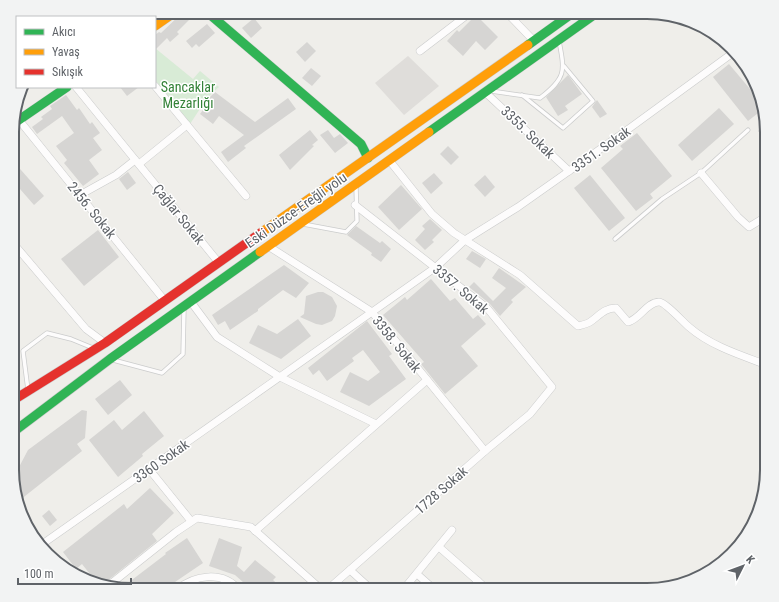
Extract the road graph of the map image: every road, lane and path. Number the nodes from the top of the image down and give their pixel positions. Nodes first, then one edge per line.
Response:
1 (165, 19) edge
2 (215, 19) edge
3 (462, 19) edge
4 (513, 19) edge
5 (564, 19) edge
6 (589, 19) edge
7 (156, 25) edge
8 (534, 41) junction
9 (559, 41) junction
10 (420, 51) dead end
11 (730, 55) edge
12 (564, 66) junction
13 (156, 87) edge
14 (66, 88) edge
15 (77, 88) edge
16 (487, 92) junction
17 (522, 95) junction
18 (20, 119) edge
19 (187, 125) junction
20 (19, 126) edge
21 (748, 130) dead end
22 (368, 158) junction
23 (389, 160) junction
24 (137, 162) junction
25 (569, 171) junction
26 (701, 173) junction
27 (356, 184) junction
28 (80, 195) junction
29 (246, 196) dead end
30 (355, 205) junction
31 (760, 220) edge
32 (300, 224) junction
33 (615, 239) dead end
34 (464, 240) junction
35 (268, 246) junction
36 (19, 250) edge
37 (219, 263) junction
38 (436, 267) junction
39 (165, 300) junction
40 (188, 305) junction
41 (372, 312) junction
42 (105, 343) junction
43 (96, 349) junction
44 (110, 359) junction
45 (760, 362) edge
46 (280, 377) junction
47 (426, 380) junction
48 (552, 387) joint
49 (28, 391) junction
50 (19, 397) edge
51 (376, 424) junction
52 (19, 428) edge
53 (485, 451) junction
54 (149, 469) junction
55 (191, 521) junction
56 (452, 530) dead end
57 (255, 531) junction
58 (45, 542) edge
59 (439, 547) junction
60 (350, 570) junction
61 (417, 574) junction
62 (478, 581) edge
63 (114, 582) edge
64 (187, 583) edge
65 (231, 583) edge
66 (314, 583) edge
67 (335, 583) edge
68 (364, 583) edge
69 (409, 583) edge
70 (427, 583) edge

1 - 7 main road
2 - 22 main road
3 - 10 street
4 - 8 street
5 - 8 main road, Eski Düzce-Ereğli yolu
6 - 9 main road, Eski Düzce-Ereğli yolu
8 - 22 main road, Eski Düzce-Ereğli yolu
9 - 12 lane
9 - 16 main road, Eski Düzce-Ereğli yolu
11 - 25 street, 3351. Sokak
12 - 17 lane
12 - 17 lane
13 - 19 street
14 - 18 main road
15 - 24 street, Çağlar Sokak
16 - 17 lane
16 - 23 main road, Eski Düzce-Ereğli yolu
16 - 25 street, 3355. Sokak
19 - 24 street
19 - 29 street
20 - 28 street, 2456. Sokak
21 - 26 lane
22 - 37 main road, Eski Düzce-Ereğli yolu
23 - 27 main road, Eski Düzce-Ereğli yolu
23 - 34 street
24 - 28 street
24 - 37 street, Çağlar Sokak
25 - 34 street, 3351. Sokak
26 - 31 street
26 - 33 lane
27 - 30 lane
27 - 32 main road, Eski Düzce-Ereğli yolu
28 - 39 street, 2456. Sokak
30 - 32 lane
30 - 38 street, 3357. Sokak
32 - 35 main road, Eski Düzce-Ereğli yolu
34 - 38 street, 3351. Sokak
34 - 45 street
35 - 40 main road, Eski Düzce-Ereğli yolu
35 - 41 street, 3358. Sokak
36 - 42 street
37 - 39 main road, Eski Düzce-Ereğli yolu
38 - 41 street, 3351. Sokak
38 - 48 street, 3357. Sokak
39 - 42 main road, Eski Düzce-Ereğli yolu
40 - 44 main road, Eski Düzce-Ereğli yolu
40 - 44 lane
40 - 46 street
41 - 46 street, 3360 Sokak
41 - 47 street, 3358. Sokak
42 - 43 main road, Eski Düzce-Ereğli yolu
43 - 49 main road, Eski Düzce-Ereğli yolu
43 - 49 lane
44 - 52 main road, Eski Düzce-Ereğli yolu
46 - 51 street
46 - 54 street, 3360 Sokak
47 - 51 street
47 - 53 street, 3358. Sokak
48 - 53 street, 1728 Sokak
49 - 50 main road, Eski Düzce-Ereğli yolu
51 - 57 street
53 - 60 street, 1728 Sokak
54 - 55 street
54 - 58 street, 3360 Sokak
55 - 57 street
55 - 63 street
56 - 59 street
57 - 66 street
59 - 61 street
59 - 62 street
60 - 67 street, 1728 Sokak
60 - 68 street
61 - 69 street
61 - 70 street
64 - 65 street

